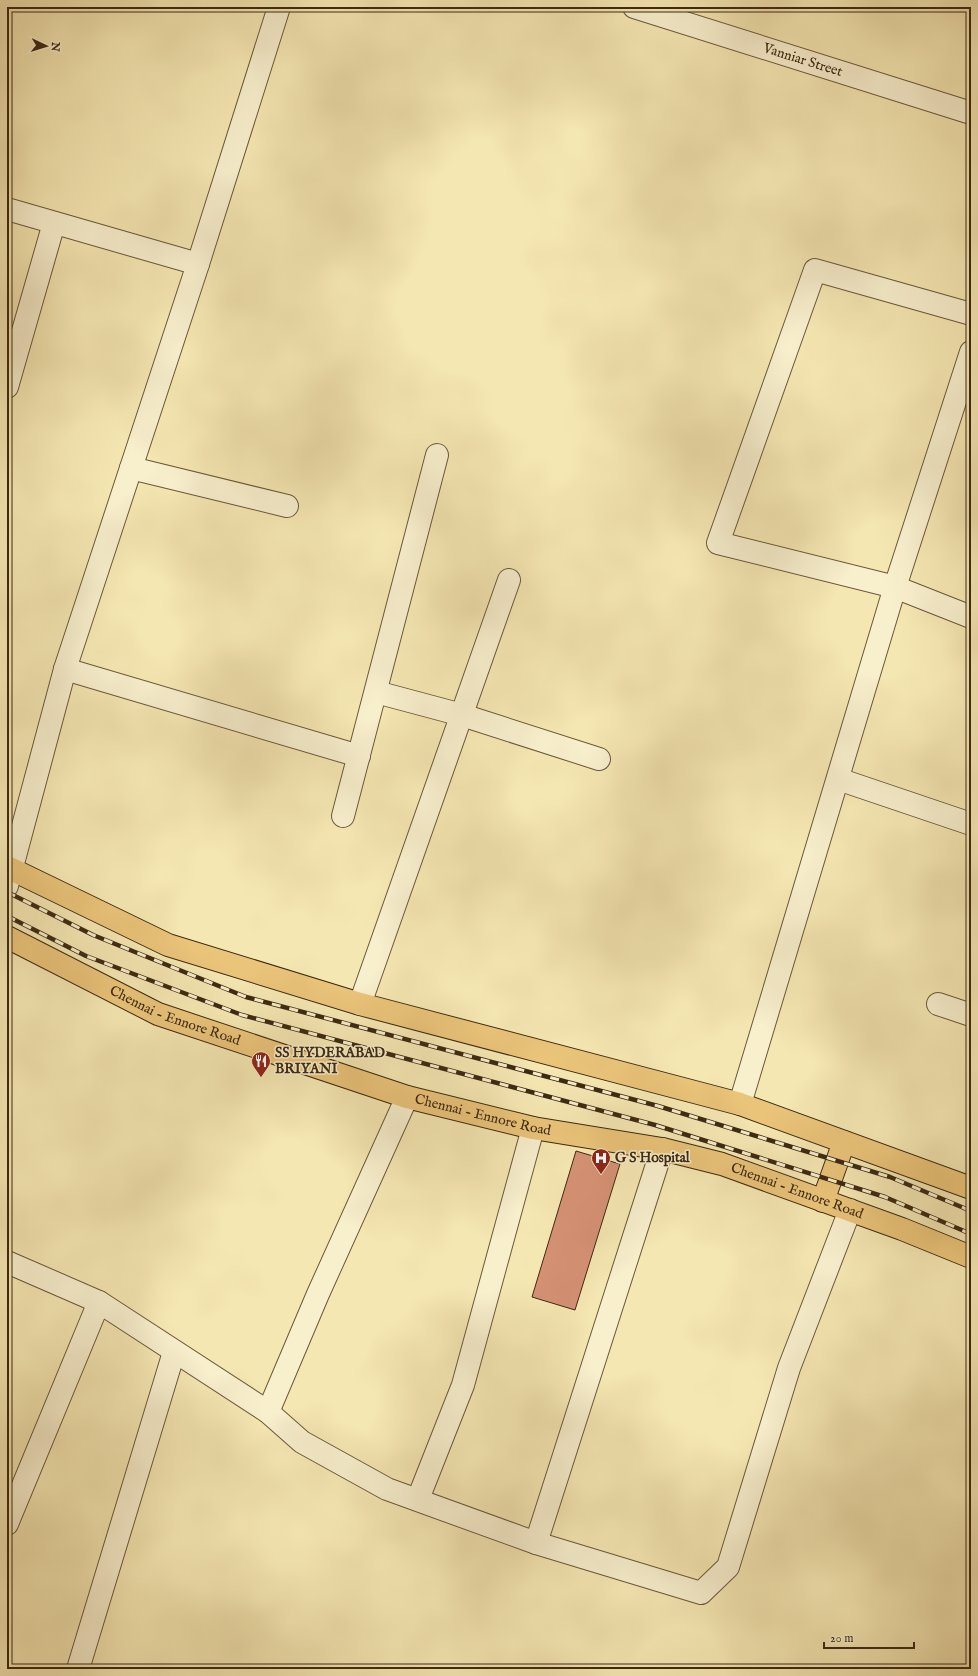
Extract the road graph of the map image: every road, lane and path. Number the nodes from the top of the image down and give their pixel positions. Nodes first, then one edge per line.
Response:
1 (279, 7) edge
2 (634, 7) edge
3 (971, 113) edge
4 (7, 209) edge
5 (54, 223) junction
6 (198, 264) junction
7 (971, 314) edge
8 (971, 352) edge
9 (7, 387) edge
10 (437, 455) dead end
11 (131, 468) junction
12 (286, 506) dead end
13 (509, 580) dead end
14 (895, 587) junction
15 (971, 617) edge
16 (65, 669) junction
17 (376, 692) junction
18 (462, 715) junction
19 (359, 756) junction
20 (599, 759) dead end
21 (838, 779) junction
22 (343, 816) dead end
23 (971, 824) edge
24 (8, 874) edge
25 (7, 937) edge
26 (360, 1004) junction
27 (938, 1004) dead end
28 (971, 1016) edge
29 (407, 1097) junction
30 (740, 1104) junction
31 (533, 1128) junction
32 (844, 1142) junction
33 (662, 1149) junction
34 (971, 1188) edge
35 (823, 1201) junction
36 (850, 1210) junction
37 (971, 1257) edge
38 (7, 1262) edge
39 (99, 1302) junction
40 (174, 1352) junction
41 (268, 1412) junction
42 (418, 1499) junction
43 (7, 1524) edge
44 (536, 1543) junction
45 (78, 1669) edge

1 - 6 street
2 - 3 street, Vanniar Street
4 - 5 street
5 - 6 street
5 - 9 street
6 - 11 street
7 - 14 street
8 - 14 street
10 - 17 street
11 - 12 street
11 - 16 street
13 - 18 street
14 - 15 street
14 - 21 street
16 - 19 street
16 - 24 street
17 - 18 street
17 - 19 street
18 - 20 street
18 - 26 street
19 - 22 street
21 - 23 street
21 - 30 street
24 - 26 main road
25 - 29 main road, Chennai - Ennore Road
26 - 30 main road
27 - 28 street
29 - 31 main road, Chennai - Ennore Road
29 - 41 street
30 - 32 main road
31 - 33 main road, Chennai - Ennore Road
31 - 42 street
32 - 34 main road
32 - 35 main road
33 - 35 main road, Chennai - Ennore Road
33 - 44 street
35 - 36 main road, Chennai - Ennore Road
36 - 37 main road, Chennai - Ennore Road
36 - 44 street
38 - 39 street
39 - 40 street
39 - 43 street
40 - 41 street
40 - 45 street
41 - 42 street
42 - 44 street

